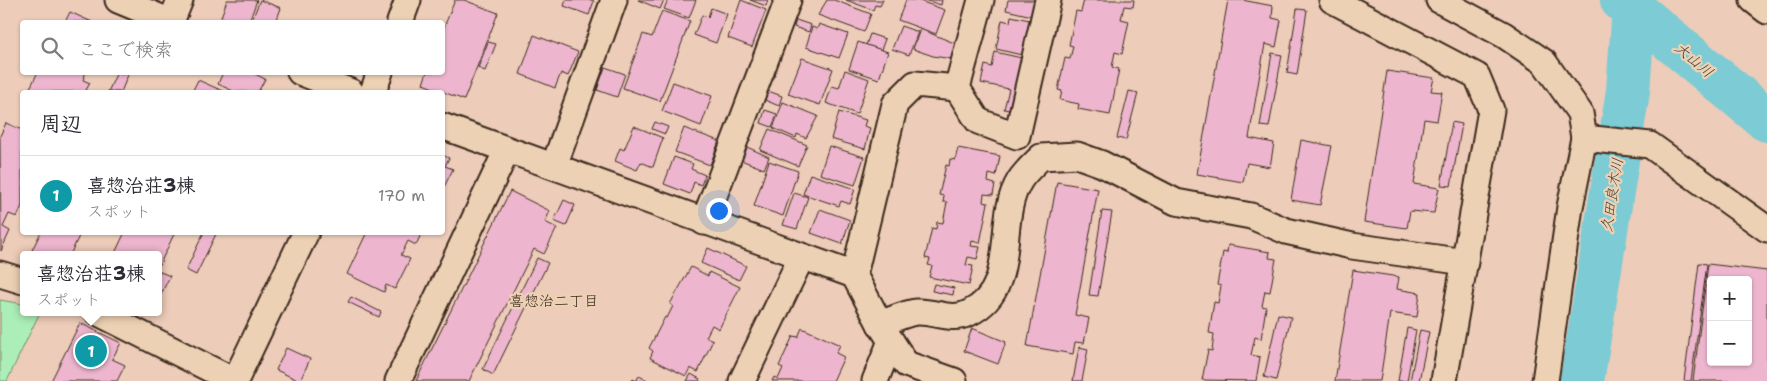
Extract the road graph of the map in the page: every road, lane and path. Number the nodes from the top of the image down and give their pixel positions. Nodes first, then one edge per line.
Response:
1 (118, 0) edge
2 (180, 0) edge
3 (408, 0) edge
4 (614, 0) edge
5 (788, 0) edge
6 (981, 0) edge
7 (1048, 0) edge
8 (1332, 0) edge
9 (1439, 0) edge
10 (1753, 0) edge
11 (1767, 10) edge
12 (166, 20) edge
13 (172, 20) edge
14 (401, 20) edge
15 (308, 75) edge
16 (379, 75) edge
17 (956, 88) junction
18 (346, 90) edge
19 (374, 90) edge
20 (445, 127) edge
21 (1584, 138) junction
22 (507, 150) junction
23 (554, 166) junction
24 (704, 222) junction
25 (1767, 229) edge
26 (305, 235) edge
27 (801, 258) junction
28 (1464, 262) junction
29 (0, 274) edge
30 (854, 275) junction
31 (20, 280) edge
32 (104, 316) edge
33 (886, 332) junction
34 (235, 381) edge
35 (398, 381) edge
36 (742, 381) edge
37 (875, 381) edge
38 (954, 381) edge
39 (1444, 381) edge
40 (1545, 381) edge

1 - 12 street
2 - 13 street
3 - 14 street
4 - 23 street
5 - 24 street
6 - 17 street
7 - 17 street
8 - 28 street
9 - 21 street
10 - 11 street
15 - 18 street
16 - 19 street
17 - 30 street
20 - 22 street
21 - 25 street
21 - 40 street
22 - 23 street
22 - 35 street
23 - 24 street
24 - 27 street
26 - 34 street
27 - 30 street
27 - 36 street
28 - 33 street
28 - 39 street
29 - 31 street
30 - 33 street
32 - 34 street
33 - 37 street
33 - 38 street

